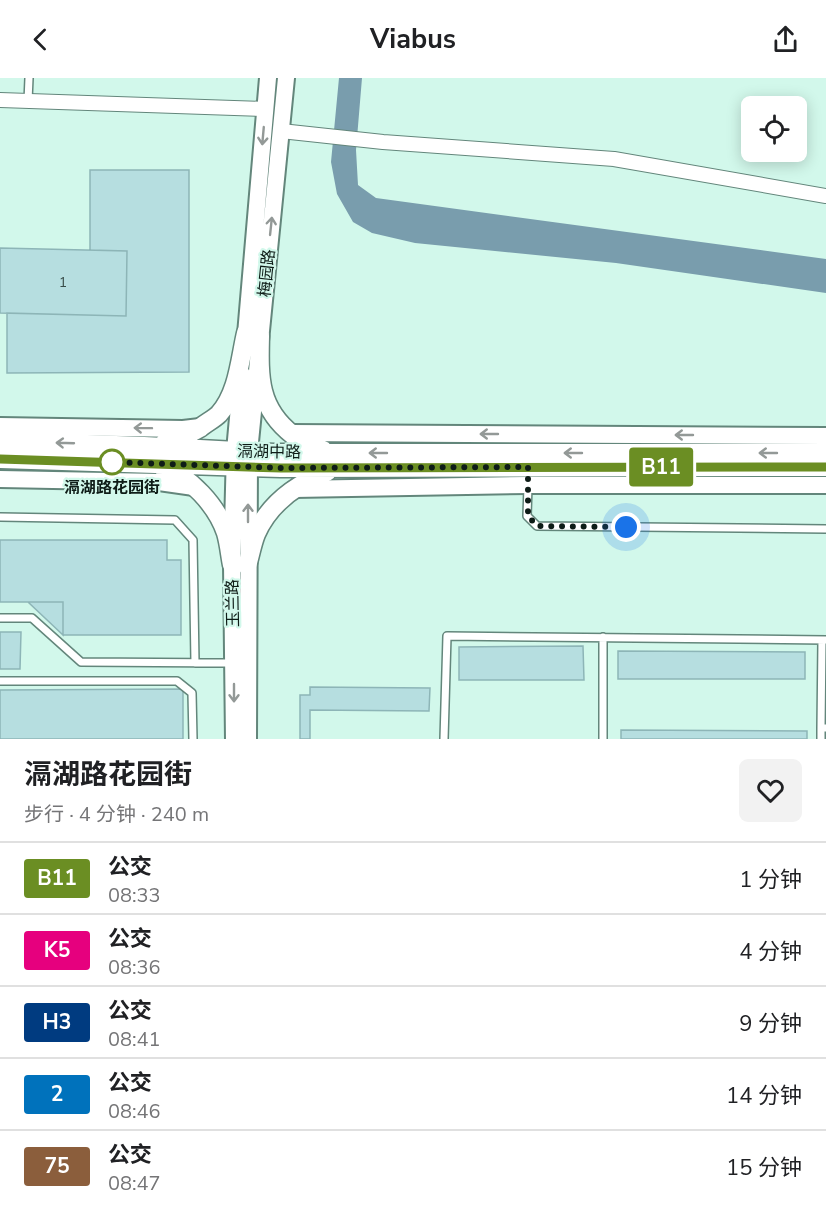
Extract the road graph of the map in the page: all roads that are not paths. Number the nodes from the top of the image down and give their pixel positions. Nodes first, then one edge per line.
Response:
1 (29, 78) edge
2 (268, 78) edge
3 (286, 78) edge
4 (0, 100) edge
5 (28, 101) junction
6 (265, 109) junction
7 (281, 131) junction
8 (826, 196) edge
9 (253, 335) junction
10 (0, 426) edge
11 (201, 427) junction
12 (291, 433) junction
13 (826, 436) edge
14 (0, 441) edge
15 (144, 446) junction
16 (826, 453) edge
17 (0, 459) edge
18 (242, 459) junction
19 (336, 461) junction
20 (132, 463) junction
21 (826, 467) edge
22 (528, 476) junction
23 (0, 479) edge
24 (826, 484) edge
25 (194, 487) junction
26 (294, 489) junction
27 (0, 517) edge
28 (826, 529) edge
29 (239, 566) junction
30 (0, 618) edge
31 (603, 638) junction
32 (824, 640) edge
33 (195, 663) junction
34 (234, 663) junction
35 (0, 681) edge
36 (824, 729) edge
37 (193, 739) edge
38 (234, 739) edge
39 (248, 739) edge
40 (444, 739) edge
41 (603, 739) edge
42 (821, 739) edge

1 - 5 lane
2 - 6 street, 梅园路
3 - 7 street, 梅园路
4 - 5 street
5 - 6 street
6 -> 9 street, 梅园路
7 - 8 street
9 -> 7 street, 梅园路
9 - 11 main road
9 - 12 main road
9 - 18 street, 梅园路
11 -> 10 street
11 - 15 main road
13 -> 12 street
12 - 19 main road
15 -> 14 main road, 滆湖中路
15 - 18 main road, 滆湖中路
16 -> 19 main road, 滆湖中路
17 - 20 main road, 滆湖中路
18 - 19 main road, 滆湖中路
18 - 20 main road, 滆湖中路
18 - 29 street, 玉兰路
19 - 22 main road, 滆湖中路
19 - 26 main road
20 - 25 main road
21 - 22 main road, 滆湖中路
22 - 24 street
22 - 26 street
22 - 28 lane
23 - 25 street
25 - 29 main road
26 - 29 main road
27 - 33 lane
29 - 34 street, 玉兰路
29 - 39 street, 玉兰路
30 - 33 lane
31 - 32 lane
31 - 40 lane
31 - 41 lane
32 - 36 lane
33 - 34 lane
34 -> 38 street, 玉兰路
35 - 37 lane
36 - 42 lane

